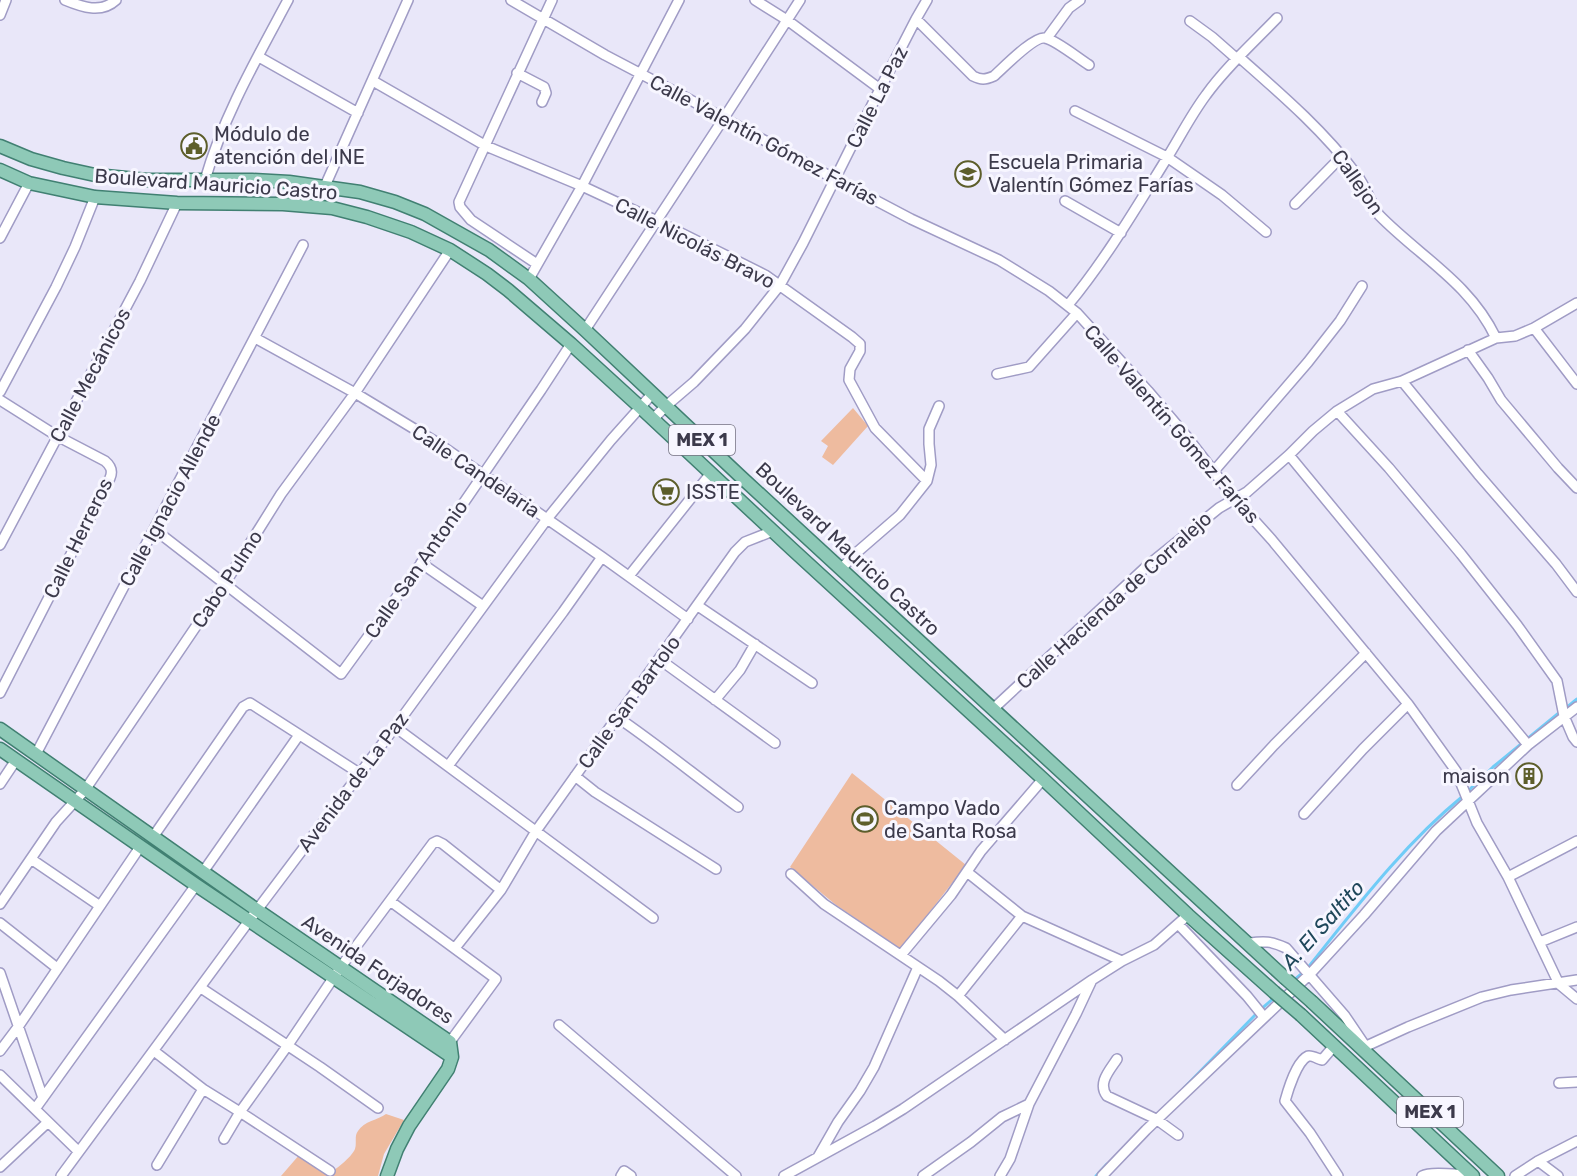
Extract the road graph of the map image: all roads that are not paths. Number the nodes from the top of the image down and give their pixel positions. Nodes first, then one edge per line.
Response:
1 (6, 0) edge
2 (65, 0) edge
3 (116, 0) edge
4 (288, 0) edge
5 (408, 0) edge
6 (511, 0) edge
7 (552, 0) edge
8 (680, 0) edge
9 (754, 0) edge
10 (800, 0) edge
11 (927, 0) edge
12 (1080, 0) edge
13 (0, 15) edge
14 (1277, 18) dead end
15 (543, 19) junction
16 (916, 19) junction
17 (787, 20) junction
18 (1190, 21) dead end
19 (1047, 38) junction
20 (259, 57) junction
21 (1238, 58) junction
22 (1089, 65) dead end
23 (518, 73) junction
24 (641, 75) junction
25 (373, 81) junction
26 (880, 89) junction
27 (542, 102) dead end
28 (1075, 111) dead end
29 (358, 113) junction
30 (724, 118) junction
31 (0, 146) edge
32 (486, 146) junction
33 (1342, 156) junction
34 (1167, 157) junction
35 (0, 170) edge
36 (835, 179) junction
37 (205, 180) junction
38 (29, 183) junction
39 (325, 186) junction
40 (582, 186) junction
41 (95, 197) junction
42 (1065, 201) dead end
43 (177, 203) junction
44 (1295, 204) dead end
45 (657, 221) junction
46 (1266, 232) dead end
47 (1121, 233) junction
48 (0, 238) edge
49 (303, 245) dead end
50 (450, 250) junction
51 (537, 264) junction
52 (529, 279) junction
53 (780, 285) junction
54 (1362, 285) dead end
55 (1577, 303) edge
56 (1068, 305) junction
57 (1077, 313) junction
58 (1534, 328) junction
59 (585, 330) junction
60 (255, 338) junction
61 (1496, 338) junction
62 (571, 344) junction
63 (1468, 350) junction
64 (997, 374) dead end
65 (1402, 381) junction
66 (1577, 384) edge
67 (0, 392) edge
68 (354, 393) junction
69 (653, 393) junction
70 (0, 400) edge
71 (666, 406) junction
72 (939, 406) dead end
73 (640, 407) junction
74 (1337, 411) junction
75 (653, 419) junction
76 (57, 436) junction
77 (1289, 455) junction
78 (1214, 471) junction
79 (483, 474) junction
80 (711, 474) junction
81 (927, 481) junction
82 (1577, 488) edge
83 (1235, 499) junction
84 (547, 519) junction
85 (154, 529) junction
86 (773, 531) junction
87 (0, 545) edge
88 (602, 557) junction
89 (421, 563) junction
90 (842, 568) junction
91 (629, 576) junction
92 (224, 585) junction
93 (1577, 591) edge
94 (483, 606) junction
95 (698, 606) junction
96 (688, 619) junction
97 (755, 644) junction
98 (1366, 653) junction
99 (658, 659) junction
100 (812, 683) dead end
101 (0, 693) edge
102 (715, 700) junction
103 (1408, 704) junction
104 (1577, 707) edge
105 (993, 709) junction
106 (1564, 716) junction
107 (617, 717) junction
108 (396, 727) junction
109 (0, 729) edge
110 (299, 735) junction
111 (1577, 742) edge
112 (775, 743) dead end
113 (1528, 746) junction
114 (0, 749) edge
115 (36, 754) junction
116 (16, 760) junction
117 (448, 766) junction
118 (359, 773) junction
119 (575, 776) junction
120 (1043, 779) junction
121 (0, 784) edge
122 (1237, 785) dead end
123 (85, 790) junction
124 (75, 801) junction
125 (1468, 801) junction
126 (738, 807) dead end
127 (1304, 814) dead end
128 (536, 831) junction
129 (153, 837) junction
130 (1577, 841) edge
131 (140, 847) junction
132 (31, 859) junction
133 (716, 868) dead end
134 (203, 872) junction
135 (967, 872) junction
136 (790, 874) dead end
137 (1508, 877) junction
138 (196, 885) junction
139 (501, 890) junction
140 (390, 901) junction
141 (0, 904) edge
142 (99, 906) junction
143 (256, 910) junction
144 (1188, 915) junction
145 (1022, 916) junction
146 (653, 918) dead end
147 (249, 921) junction
148 (0, 923) edge
149 (1178, 924) junction
150 (1577, 927) edge
151 (1540, 942) junction
152 (1248, 943) junction
153 (455, 948) junction
154 (901, 955) junction
155 (1122, 961) junction
156 (918, 967) junction
157 (57, 968) junction
158 (337, 973) junction
159 (0, 974) edge
160 (1310, 974) junction
161 (1092, 980) junction
162 (1577, 980) edge
163 (1559, 984) junction
164 (201, 988) junction
165 (958, 996) junction
166 (1577, 999) edge
167 (1264, 1017) junction
168 (559, 1025) dead end
169 (18, 1027) junction
170 (1005, 1040) junction
171 (288, 1045) junction
172 (1334, 1046) junction
173 (1364, 1048) junction
174 (449, 1050) junction
175 (0, 1051) edge
176 (154, 1051) junction
177 (1117, 1059) dead end
178 (0, 1075) edge
179 (1577, 1082) edge
180 (1559, 1083) dead end
181 (203, 1089) junction
182 (43, 1098) junction
183 (1029, 1104) junction
184 (378, 1108) dead end
185 (35, 1109) junction
186 (240, 1112) junction
187 (1156, 1119) junction
188 (48, 1122) junction
189 (1178, 1135) dead end
190 (224, 1139) dead end
191 (1577, 1141) edge
192 (78, 1151) junction
193 (816, 1159) junction
194 (1538, 1161) junction
195 (156, 1165) dead end
196 (0, 1167) edge
197 (330, 1171) dead end
198 (61, 1176) edge
199 (387, 1176) edge
200 (736, 1176) edge
201 (784, 1176) edge
202 (923, 1176) edge
203 (1000, 1176) edge
204 (1102, 1176) edge
205 (1338, 1176) edge
206 (1422, 1176) edge
207 (1472, 1176) edge
208 (1498, 1176) edge
209 (1515, 1176) edge
210 (1558, 1176) edge

1 - 13 street
2 - 3 street
4 - 20 street
5 - 25 street
6 - 15 street, Calle Valentín Gómez Farías
7 - 15 street
8 - 24 street
9 - 17 street
10 - 17 street
11 - 16 street, Calle La Paz
12 - 19 street
14 - 21 street
15 - 23 street
15 - 24 street, Calle Valentín Gómez Farías
16 - 19 street
16 - 26 street, Calle La Paz
17 - 26 street
17 - 30 street
18 - 21 street, Callejon
19 - 22 street
20 - 29 street
20 - 37 street
21 - 33 street, Callejon
21 - 34 street
23 - 27 street
23 - 32 street
24 - 30 street, Calle Valentín Gómez Farías
24 - 40 street
25 - 29 street
25 - 32 street, Calle Nicolás Bravo
26 - 36 street, Calle La Paz
28 - 34 street
29 - 39 street
30 - 36 street, Calle Valentín Gómez Farías
30 - 45 street
31 - 37 main road, Boulevard Mauricio Castro / MEX 1
32 - 40 street, Calle Nicolás Bravo
32 - 51 street
33 - 44 street
33 - 61 street, Callejon
34 - 46 street
34 - 47 street
35 - 38 main road, Boulevard Mauricio Castro / MEX 1
36 - 53 street, Calle La Paz
36 - 56 street, Calle Valentín Gómez Farías
37 - 39 main road, Boulevard Mauricio Castro / MEX 1
38 - 41 main road, Boulevard Mauricio Castro / MEX 1
38 - 48 street
39 - 52 main road, Boulevard Mauricio Castro / MEX 1
40 - 45 street, Calle Nicolás Bravo
40 - 51 street
41 - 43 main road, Boulevard Mauricio Castro / MEX 1
41 - 67 street
42 - 47 street
43 - 50 main road, Boulevard Mauricio Castro / MEX 1
43 - 76 street, Calle Mecánicos
45 - 53 street, Calle Nicolás Bravo
45 - 59 street
47 - 56 street
49 - 60 street, Calle Ignacio Allende
50 - 62 main road, Boulevard Mauricio Castro / MEX 1
50 - 68 street, Cabo Pulmo
51 - 52 street
52 - 59 main road, Boulevard Mauricio Castro / MEX 1
53 - 71 street, Calle La Paz
53 - 81 street, Calle Nicolás Bravo
54 - 78 street
55 - 58 street, Calle Hacienda de Corralejo
56 - 57 street, Calle Valentín Gómez Farías
57 - 64 street
57 - 78 street, Calle Valentín Gómez Farías
58 - 61 street, Calle Hacienda de Corralejo
58 - 66 street
59 - 69 main road, Boulevard Mauricio Castro / MEX 1
60 - 68 street, Calle Candelaria
60 - 85 street, Calle Ignacio Allende
61 - 63 street, Calle Hacienda de Corralejo
62 - 73 main road, Boulevard Mauricio Castro / MEX 1
62 - 79 street, Calle San Antonio
63 - 65 street, Calle Hacienda de Corralejo
63 - 82 street
65 - 74 street, Calle Hacienda de Corralejo
65 - 93 street
68 - 79 street, Calle Candelaria
68 - 92 street, Cabo Pulmo
69 - 71 main road, Boulevard Mauricio Castro / MEX 1
69 - 73 street, Avenida de La Paz
70 - 76 street, Calle Herreros
71 - 75 street, Calle La Paz
71 - 90 main road, Boulevard Mauricio Castro / MEX 1
72 - 81 street
73 - 75 main road, Boulevard Mauricio Castro / MEX 1
73 - 84 street, Avenida de La Paz
74 - 77 street, Calle Hacienda de Corralejo
74 - 106 street
75 - 80 main road, Boulevard Mauricio Castro / MEX 1
76 - 87 street, Calle Mecánicos
76 - 101 street, Calle Herreros
77 - 83 street, Calle Hacienda de Corralejo
77 - 113 street
78 - 83 street, Calle Valentín Gómez Farías
79 - 84 street, Calle Candelaria
79 - 89 street, Calle San Antonio
80 - 86 main road, Boulevard Mauricio Castro / MEX 1
80 - 91 street
81 - 90 street
83 - 98 street, Calle Valentín Gómez Farías
83 - 105 street, Calle Hacienda de Corralejo
84 - 88 street, Calle Candelaria
84 - 94 street, Avenida de La Paz
85 - 92 street
85 - 115 street, Calle Ignacio Allende
86 - 95 street, Calle San Bartolo
86 - 120 main road, Boulevard Mauricio Castro / MEX 1
88 - 91 street, Calle Candelaria
88 - 117 street
89 - 92 street, Calle San Antonio
89 - 94 street
90 - 105 main road, Boulevard Mauricio Castro / MEX 1
91 - 96 street, Calle Candelaria
92 - 123 street, Cabo Pulmo
94 - 108 street, Avenida de La Paz
95 - 96 street, Calle San Bartolo
95 - 97 street
96 - 99 street, Calle San Bartolo
97 - 100 street
97 - 102 street
98 - 103 street, Calle Valentín Gómez Farías
98 - 122 street
99 - 102 street
99 - 107 street, Calle San Bartolo
102 - 112 street
103 - 125 street, Calle Valentín Gómez Farías
103 - 127 street
104 - 106 street
105 - 152 main road, Boulevard Mauricio Castro / MEX 1
106 - 111 street
106 - 113 street
107 - 119 street, Calle San Bartolo
107 - 126 street
108 - 117 street
108 - 118 street, Avenida de La Paz
109 - 115 main road, Avenida Forjadores
110 - 118 street
110 - 129 street
110 - 134 street
113 - 125 street
114 - 116 main road, Avenida Forjadores
115 - 123 main road, Avenida Forjadores
116 - 121 street
116 - 124 main road, Avenida Forjadores
117 - 128 street
118 - 143 street, Avenida de La Paz
119 - 128 street, Calle San Bartolo
119 - 133 street
120 - 135 street
120 - 144 main road, Boulevard Mauricio Castro / MEX 1
123 - 124 street, Cabo Pulmo
123 - 129 main road, Avenida Forjadores
124 - 131 main road, Avenida Forjadores
124 - 132 street, Cabo Pulmo
125 - 137 street, Calle Valentín Gómez Farías
125 - 160 street
128 - 139 street, Calle San Bartolo
128 - 146 street
129 - 134 main road, Avenida Forjadores
130 - 137 street
131 - 138 main road, Avenida Forjadores
131 - 142 street
132 - 141 street, Cabo Pulmo
132 - 142 street
134 - 143 main road, Avenida Forjadores
135 - 145 street
135 - 154 street
136 - 154 street
137 - 151 street, Calle Valentín Gómez Farías
138 - 147 main road, Avenida Forjadores
138 - 182 street
139 - 140 street
139 - 153 street, Calle San Bartolo
140 - 153 street
140 - 158 street
142 - 157 street
143 - 147 street, Avenida de La Paz
143 - 158 main road, Avenida Forjadores
144 - 149 street
144 - 172 main road, Boulevard Mauricio Castro / MEX 1, bridge
145 - 155 street
145 - 165 street
147 - 158 main road, Avenida Forjadores
147 - 164 street, Avenida de La Paz
148 - 157 street
149 - 155 street
149 - 167 street
150 - 151 street
151 - 163 street, Calle Valentín Gómez Farías
152 - 160 street
152 - 173 main road, Boulevard Mauricio Castro / MEX 1, bridge
153 - 174 street
154 - 156 street
155 - 161 street
156 - 165 street
156 - 193 street
157 - 169 street
158 - 171 street
158 - 174 main road, Avenida Forjadores
159 - 169 street
160 - 167 street
160 - 173 street
161 - 170 street
161 - 183 street
162 - 163 street
163 - 166 street
163 - 173 street
164 - 171 street
164 - 176 street, Avenida de La Paz
165 - 170 street
167 - 187 street
168 - 200 street
169 - 175 street
169 - 182 street
170 - 193 street
171 - 184 street
171 - 186 street
172 - 205 street
172 - 207 main road, Boulevard Mauricio Castro / MEX 1
173 - 208 main road, Boulevard Mauricio Castro / MEX 1
174 - 199 main road
176 - 181 street
176 - 192 street, Avenida de La Paz
177 - 187 street
178 - 185 street
179 - 180 street
181 - 186 street
181 - 195 street
182 - 185 street
183 - 202 street
183 - 203 street
185 - 188 street
186 - 190 street
186 - 197 street
187 - 189 street
187 - 204 street
188 - 192 street
188 - 196 street
191 - 194 street
192 - 198 street, Avenida de La Paz
193 - 201 street
194 - 209 street
194 - 210 street
206 - 207 street

